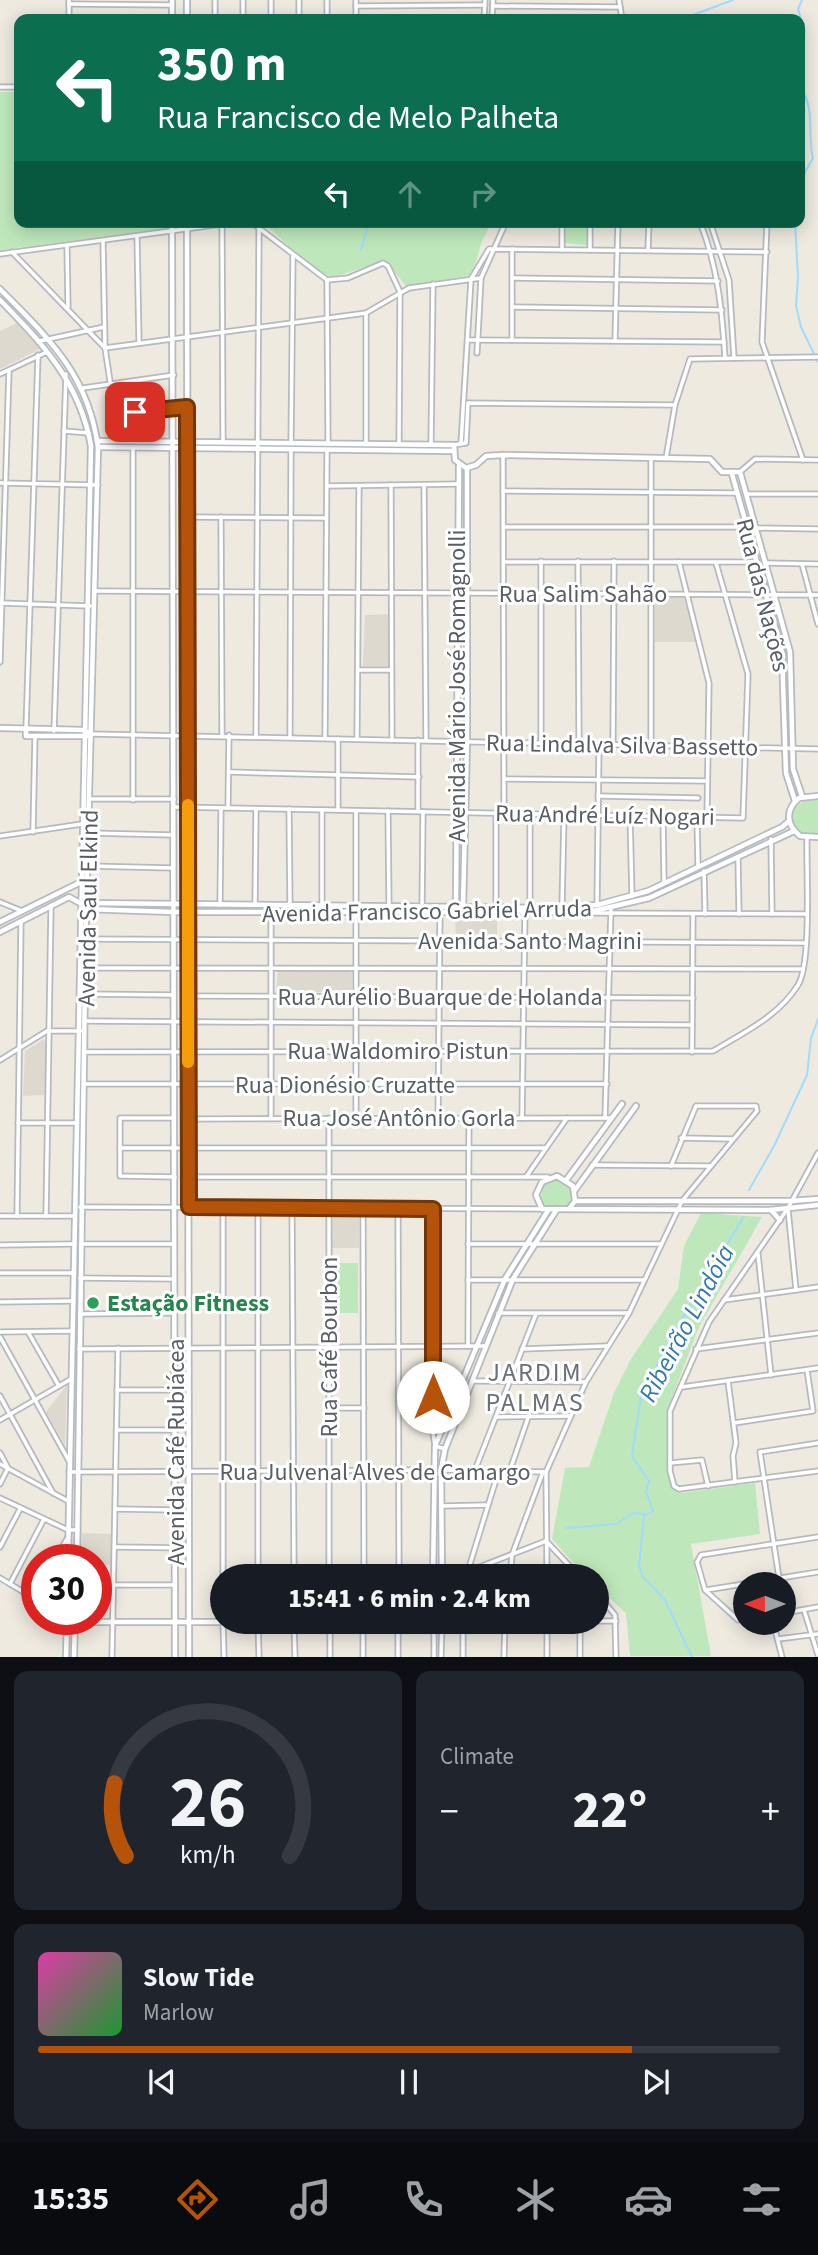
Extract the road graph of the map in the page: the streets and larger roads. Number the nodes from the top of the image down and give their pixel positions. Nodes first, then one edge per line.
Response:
1 (356, 0) edge
2 (619, 0) edge
3 (69, 2) edge
4 (172, 2) edge
5 (485, 3) edge
6 (493, 3) edge
7 (356, 6) junction
8 (620, 7) junction
9 (356, 14) edge
10 (621, 14) edge
11 (179, 228) edge
12 (187, 228) edge
13 (222, 228) edge
14 (504, 228) edge
15 (562, 228) edge
16 (590, 228) edge
17 (618, 228) edge
18 (649, 228) edge
19 (703, 228) edge
20 (712, 228) edge
21 (767, 228) edge
22 (259, 229) joint
23 (173, 230) junction
24 (136, 236) junction
25 (103, 240) junction
26 (68, 246) junction
27 (495, 249) junction
28 (512, 249) junction
29 (562, 250) junction
30 (590, 250) junction
31 (618, 250) junction
32 (648, 250) junction
33 (712, 250) junction
34 (720, 250) junction
35 (767, 251) junction
36 (12, 252) junction
37 (0, 254) edge
38 (293, 255) junction
39 (481, 278) junction
40 (513, 278) junction
41 (471, 279) junction
42 (615, 279) junction
43 (327, 280) junction
44 (718, 281) junction
45 (433, 284) junction
46 (0, 289) edge
47 (400, 292) junction
48 (0, 300) edge
49 (513, 307) junction
50 (68, 308) junction
51 (614, 308) junction
52 (722, 310) junction
53 (366, 313) junction
54 (327, 317) junction
55 (291, 322) junction
56 (104, 327) junction
57 (257, 327) junction
58 (86, 329) junction
59 (222, 332) junction
60 (47, 337) junction
61 (187, 337) junction
62 (174, 338) junction
63 (470, 340) junction
64 (477, 340) junction
65 (512, 340) junction
66 (615, 340) junction
67 (40, 341) junction
68 (724, 342) junction
69 (139, 343) junction
70 (106, 348) junction
71 (48, 351) junction
72 (477, 353) dead end
73 (38, 355) junction
74 (765, 356) junction
75 (815, 356) edge
76 (724, 358) junction
77 (734, 358) junction
78 (9, 370) junction
79 (0, 374) edge
80 (66, 374) junction
81 (174, 375) junction
82 (111, 384) junction
83 (83, 388) junction
84 (77, 396) junction
85 (66, 397) junction
86 (676, 405) junction
87 (187, 407) junction
88 (173, 408) junction
89 (116, 414) junction
90 (92, 418) junction
91 (86, 419) junction
92 (64, 431) junction
93 (89, 433) junction
94 (120, 441) junction
95 (173, 442) junction
96 (187, 442) junction
97 (223, 442) junction
98 (257, 443) junction
99 (464, 443) junction
100 (97, 444) junction
101 (366, 444) junction
102 (399, 444) junction
103 (431, 444) junction
104 (454, 445) junction
105 (291, 446) junction
106 (328, 447) junction
107 (133, 448) junction
108 (173, 448) junction
109 (187, 449) junction
110 (257, 449) junction
111 (454, 451) junction
112 (503, 456) junction
113 (651, 458) junction
114 (666, 458) junction
115 (803, 460) junction
116 (818, 460) edge
117 (459, 465) junction
118 (467, 468) junction
119 (740, 472) junction
120 (732, 474) junction
121 (0, 483) edge
122 (6, 483) junction
123 (34, 484) junction
124 (458, 484) junction
125 (743, 484) junction
126 (62, 485) junction
127 (98, 485) junction
128 (327, 485) junction
129 (391, 485) junction
130 (424, 485) junction
131 (92, 486) junction
132 (359, 486) junction
133 (735, 486) junction
134 (503, 491) junction
135 (737, 493) junction
136 (650, 494) junction
137 (746, 494) junction
138 (818, 494) edge
139 (187, 517) junction
140 (220, 517) junction
141 (290, 517) junction
142 (327, 517) junction
143 (256, 518) junction
144 (505, 527) junction
145 (746, 527) junction
146 (650, 528) junction
147 (756, 528) junction
148 (818, 529) edge
149 (541, 561) junction
150 (578, 561) junction
151 (614, 561) junction
152 (504, 562) junction
153 (650, 562) junction
154 (679, 562) junction
155 (755, 562) junction
156 (716, 563) junction
157 (765, 563) junction
158 (802, 564) junction
159 (818, 564) edge
160 (96, 591) junction
161 (133, 592) junction
162 (174, 592) junction
163 (187, 592) junction
164 (221, 593) junction
165 (255, 593) junction
166 (290, 593) junction
167 (541, 593) junction
168 (578, 593) junction
169 (614, 593) junction
170 (325, 594) junction
171 (359, 594) junction
172 (393, 594) junction
173 (426, 594) junction
174 (459, 594) junction
175 (467, 594) junction
176 (504, 594) junction
177 (650, 594) junction
178 (687, 594) junction
179 (726, 594) junction
180 (764, 595) junction
181 (774, 595) junction
182 (810, 595) junction
183 (818, 595) edge
184 (1, 603) edge
185 (29, 604) junction
186 (58, 604) junction
187 (88, 605) junction
188 (96, 606) junction
189 (818, 624) edge
190 (0, 662) edge
191 (358, 670) junction
192 (392, 670) junction
193 (0, 728) edge
194 (26, 729) junction
195 (83, 730) junction
196 (54, 731) junction
197 (36, 733) junction
198 (91, 734) junction
199 (134, 734) junction
200 (174, 735) junction
201 (187, 735) junction
202 (222, 736) junction
203 (229, 736) junction
204 (256, 736) junction
205 (290, 737) junction
206 (83, 738) junction
207 (325, 738) junction
208 (357, 738) junction
209 (392, 738) junction
210 (338, 739) junction
211 (418, 740) junction
212 (426, 740) junction
213 (459, 741) junction
214 (467, 741) junction
215 (505, 743) junction
216 (541, 744) junction
217 (579, 744) junction
218 (599, 744) junction
219 (613, 744) junction
220 (651, 744) junction
221 (708, 746) junction
222 (746, 746) junction
223 (784, 748) junction
224 (792, 748) junction
225 (818, 749) edge
226 (229, 772) junction
227 (338, 775) junction
228 (419, 777) junction
229 (505, 779) junction
230 (599, 779) junction
231 (707, 781) junction
232 (598, 796) junction
233 (802, 796) junction
234 (818, 796) edge
235 (698, 798) dead end
236 (83, 799) junction
237 (90, 799) junction
238 (174, 799) junction
239 (133, 800) junction
240 (795, 801) junction
241 (174, 807) junction
242 (188, 807) junction
243 (221, 808) junction
244 (228, 808) junction
245 (256, 809) junction
246 (289, 809) junction
247 (322, 810) junction
248 (338, 810) junction
249 (356, 811) junction
250 (388, 811) junction
251 (420, 812) junction
252 (457, 813) junction
253 (464, 813) junction
254 (496, 813) junction
255 (504, 814) junction
256 (530, 814) junction
257 (564, 815) junction
258 (598, 815) junction
259 (630, 816) junction
260 (663, 817) junction
261 (697, 817) junction
262 (707, 818) junction
263 (789, 821) junction
264 (82, 824) junction
265 (794, 831) junction
266 (33, 832) junction
267 (89, 833) junction
268 (173, 835) junction
269 (0, 836) edge
270 (818, 837) edge
271 (807, 838) junction
272 (771, 839) junction
273 (738, 855) junction
274 (88, 866) junction
275 (173, 868) junction
276 (698, 869) junction
277 (704, 872) junction
278 (81, 882) junction
279 (664, 884) junction
280 (632, 896) junction
281 (0, 902) edge
282 (84, 903) junction
283 (173, 904) junction
284 (186, 904) junction
285 (219, 905) junction
286 (255, 905) junction
287 (290, 905) junction
288 (597, 905) junction
289 (322, 906) junction
290 (356, 906) junction
291 (388, 906) junction
292 (51, 907) junction
293 (463, 907) junction
294 (562, 907) junction
295 (496, 908) junction
296 (86, 910) junction
297 (422, 910) junction
298 (440, 910) junction
299 (455, 910) junction
300 (527, 910) junction
301 (22, 911) junction
302 (610, 911) junction
303 (173, 912) junction
304 (187, 912) junction
305 (271, 913) junction
306 (357, 913) junction
307 (772, 914) junction
308 (806, 914) junction
309 (693, 915) junction
310 (705, 915) junction
311 (739, 915) junction
312 (0, 922) edge
313 (21, 922) junction
314 (0, 932) edge
315 (83, 939) junction
316 (187, 940) junction
317 (272, 940) junction
318 (173, 941) junction
319 (356, 941) junction
320 (610, 941) junction
321 (440, 942) junction
322 (524, 942) junction
323 (693, 942) junction
324 (805, 943) junction
325 (85, 968) junction
326 (187, 968) junction
327 (272, 968) junction
328 (356, 968) junction
329 (440, 968) junction
330 (525, 968) junction
331 (693, 968) junction
332 (173, 969) junction
333 (609, 969) junction
334 (802, 969) junction
335 (85, 994) junction
336 (173, 995) junction
337 (187, 996) junction
338 (271, 996) junction
339 (356, 996) junction
340 (439, 997) junction
341 (525, 997) junction
342 (609, 997) junction
343 (693, 998) junction
344 (85, 1021) junction
345 (174, 1023) junction
346 (187, 1023) junction
347 (270, 1023) junction
348 (356, 1023) junction
349 (440, 1023) junction
350 (524, 1023) junction
351 (608, 1024) junction
352 (692, 1025) junction
353 (47, 1031) junction
354 (78, 1031) junction
355 (85, 1031) junction
356 (19, 1048) junction
357 (524, 1050) junction
358 (174, 1051) junction
359 (608, 1051) junction
360 (84, 1052) junction
361 (188, 1052) junction
362 (271, 1052) junction
363 (357, 1052) junction
364 (439, 1052) junction
365 (692, 1052) junction
366 (0, 1060) edge
367 (84, 1084) junction
368 (523, 1084) junction
369 (607, 1084) junction
370 (174, 1085) junction
371 (188, 1085) junction
372 (272, 1085) junction
373 (356, 1085) junction
374 (439, 1085) junction
375 (76, 1095) junction
376 (83, 1096) junction
377 (622, 1104) dead end
378 (636, 1106) dead end
379 (175, 1118) junction
380 (271, 1118) junction
381 (329, 1118) junction
382 (356, 1118) junction
383 (438, 1118) junction
384 (469, 1118) junction
385 (522, 1118) junction
386 (567, 1118) junction
387 (608, 1118) junction
388 (188, 1119) junction
389 (76, 1123) junction
390 (18, 1124) junction
391 (47, 1124) junction
392 (681, 1138) junction
393 (733, 1139) junction
394 (593, 1142) junction
395 (175, 1147) junction
396 (329, 1147) junction
397 (120, 1148) junction
398 (188, 1148) junction
399 (546, 1148) junction
400 (469, 1149) junction
401 (603, 1150) junction
402 (818, 1153) edge
403 (816, 1160) edge
404 (592, 1165) junction
405 (670, 1166) junction
406 (711, 1166) junction
407 (329, 1176) junction
408 (175, 1177) junction
409 (189, 1177) junction
410 (469, 1177) junction
411 (526, 1177) junction
412 (548, 1177) junction
413 (566, 1179) junction
414 (575, 1191) junction
415 (818, 1199) edge
416 (575, 1201) junction
417 (682, 1201) junction
418 (791, 1202) junction
419 (818, 1205) edge
420 (175, 1206) junction
421 (74, 1207) junction
422 (82, 1207) junction
423 (189, 1207) junction
424 (223, 1208) junction
425 (678, 1208) junction
426 (788, 1208) junction
427 (258, 1209) junction
428 (292, 1209) junction
429 (328, 1209) junction
430 (363, 1209) junction
431 (398, 1209) junction
432 (433, 1209) junction
433 (468, 1209) junction
434 (542, 1209) junction
435 (549, 1209) junction
436 (557, 1209) junction
437 (569, 1209) junction
438 (770, 1210) junction
439 (0, 1216) edge
440 (17, 1216) junction
441 (46, 1216) junction
442 (74, 1216) junction
443 (81, 1216) junction
444 (780, 1220) junction
445 (790, 1222) junction
446 (535, 1243) junction
447 (73, 1244) junction
448 (81, 1244) junction
449 (176, 1244) junction
450 (468, 1244) junction
451 (526, 1244) junction
452 (661, 1244) junction
453 (0, 1245) edge
454 (758, 1252) junction
455 (0, 1273) edge
456 (73, 1273) junction
457 (80, 1278) junction
458 (176, 1279) junction
459 (505, 1279) junction
460 (513, 1279) junction
461 (468, 1280) junction
462 (645, 1280) junction
463 (818, 1287) edge
464 (796, 1290) junction
465 (763, 1295) junction
466 (724, 1300) junction
467 (72, 1301) junction
468 (0, 1302) edge
469 (176, 1313) junction
470 (498, 1313) junction
471 (629, 1313) junction
472 (80, 1314) junction
473 (536, 1314) junction
474 (72, 1331) junction
475 (0, 1332) edge
476 (28, 1332) junction
477 (818, 1333) edge
478 (0, 1337) edge
479 (767, 1342) junction
480 (433, 1346) junction
481 (468, 1346) junction
482 (476, 1346) junction
483 (486, 1346) junction
484 (608, 1346) junction
485 (293, 1347) junction
486 (329, 1347) junction
487 (364, 1347) junction
488 (398, 1347) junction
489 (118, 1348) junction
490 (176, 1348) junction
491 (188, 1348) junction
492 (223, 1348) junction
493 (259, 1348) junction
494 (79, 1349) junction
495 (522, 1349) junction
496 (696, 1349) junction
497 (818, 1368) edge
498 (807, 1370) junction
499 (771, 1375) junction
500 (71, 1379) junction
501 (472, 1381) junction
502 (728, 1381) junction
503 (509, 1382) junction
504 (586, 1382) junction
505 (59, 1386) junction
506 (682, 1387) junction
507 (117, 1390) junction
508 (175, 1390) junction
509 (0, 1396) edge
510 (35, 1399) junction
511 (329, 1408) junction
512 (364, 1408) junction
513 (10, 1414) junction
514 (528, 1415) junction
515 (571, 1416) junction
516 (496, 1417) junction
517 (0, 1420) edge
518 (433, 1422) junction
519 (446, 1423) junction
520 (734, 1423) junction
521 (117, 1430) junction
522 (175, 1430) junction
523 (818, 1443) edge
524 (435, 1446) junction
525 (445, 1449) junction
526 (0, 1453) edge
527 (69, 1461) junction
528 (670, 1463) junction
529 (0, 1464) edge
530 (8, 1468) junction
531 (399, 1470) junction
532 (433, 1470) junction
533 (441, 1470) junction
534 (475, 1470) junction
535 (499, 1470) junction
536 (510, 1470) junction
537 (223, 1471) junction
538 (258, 1471) junction
539 (293, 1471) junction
540 (327, 1471) junction
541 (364, 1471) junction
542 (818, 1471) edge
543 (69, 1472) junction
544 (77, 1472) junction
545 (117, 1472) junction
546 (176, 1472) junction
547 (189, 1472) junction
548 (545, 1472) junction
549 (765, 1480) junction
550 (736, 1483) junction
551 (0, 1484) edge
552 (708, 1486) junction
553 (53, 1493) junction
554 (0, 1498) edge
555 (68, 1501) junction
556 (486, 1505) junction
557 (443, 1506) junction
558 (20, 1509) junction
559 (116, 1509) junction
560 (176, 1510) junction
561 (44, 1520) junction
562 (68, 1530) junction
563 (78, 1530) junction
564 (818, 1537) edge
565 (68, 1539) junction
566 (546, 1541) junction
567 (65, 1544) edge
568 (68, 1544) edge
569 (78, 1544) edge
570 (774, 1544) junction
571 (115, 1546) junction
572 (0, 1547) edge
573 (176, 1548) junction
574 (189, 1548) junction
575 (512, 1555) junction
576 (223, 1564) edge
577 (258, 1564) edge
578 (295, 1564) edge
579 (329, 1564) edge
580 (364, 1564) edge
581 (398, 1564) edge
582 (433, 1564) edge
583 (442, 1564) edge
584 (469, 1564) edge
585 (491, 1564) edge
586 (511, 1564) edge
587 (547, 1564) edge
588 (568, 1564) edge
589 (778, 1572) edge
590 (818, 1572) edge
591 (796, 1575) edge
592 (0, 1578) edge
593 (10, 1584) junction
594 (114, 1585) junction
595 (176, 1585) junction
596 (733, 1585) edge
597 (705, 1590) junction
598 (21, 1591) edge
599 (609, 1606) edge
600 (818, 1607) edge
601 (804, 1610) junction
602 (796, 1611) edge
603 (733, 1615) edge
604 (609, 1621) edge
605 (616, 1621) junction
606 (113, 1622) junction
607 (175, 1623) junction
608 (189, 1623) junction
609 (210, 1623) edge
610 (223, 1634) edge
611 (258, 1634) edge
612 (294, 1634) edge
613 (330, 1634) edge
614 (363, 1634) edge
615 (398, 1634) edge
616 (433, 1634) edge
617 (442, 1634) edge
618 (463, 1634) edge
619 (505, 1634) edge
620 (547, 1634) edge
621 (580, 1634) edge
622 (818, 1634) edge
623 (67, 1635) edge
624 (75, 1635) edge
625 (777, 1635) edge
626 (812, 1635) junction
627 (778, 1639) junction
628 (818, 1656) edge
629 (66, 1657) edge
630 (74, 1657) edge
631 (113, 1657) edge
632 (175, 1657) edge
633 (189, 1657) edge
634 (224, 1657) edge
635 (259, 1657) edge
636 (295, 1657) edge
637 (330, 1657) edge
638 (363, 1657) edge
639 (398, 1657) edge
640 (434, 1657) edge
641 (441, 1657) edge
642 (463, 1657) edge
643 (504, 1657) edge
644 (547, 1657) edge
645 (580, 1657) edge
646 (616, 1657) edge
647 (782, 1657) edge

1 - 7 street
2 - 8 street
3 - 4 street
5 - 7 street
6 - 8 street
7 - 9 street
8 - 10 street
11 - 23 street
12 - 61 street, Avenida Café Rubiácea
13 - 59 street
14 - 27 street
15 - 29 street
16 - 30 street
17 - 31 street
18 - 32 street
19 - 33 street
20 - 34 street
21 - 35 street
22 - 38 street
22 - 57 street
23 - 24 street
23 - 62 street, Avenida Café Rubiácea
24 - 25 street
24 - 69 street
25 - 26 street
25 - 56 street
26 - 36 street
26 - 50 street
27 - 28 street
27 - 39 street
27 - 41 street
28 - 29 street
28 - 40 street
29 - 30 street
30 - 31 street
31 - 32 street
31 - 42 street
32 - 33 street
33 - 34 street
33 - 44 street
34 - 35 street
34 - 77 street
35 - 74 street
36 - 37 street
36 - 50 street
38 - 43 street
38 - 55 street
39 - 41 street
39 - 64 street
40 - 42 street
40 - 49 street
41 - 45 street
41 - 63 street
42 - 44 street
42 - 51 street
43 - 47 street
43 - 54 street
44 - 52 street
45 - 47 street
45 - 103 street
46 - 60 street, Avenida Saul Elkind
47 - 53 street
47 - 102 street
48 - 67 street, Avenida Saul Elkind
49 - 51 street
49 - 65 street
50 - 58 street
51 - 52 street
51 - 66 street
52 - 68 street
53 - 54 street
53 - 101 street
54 - 55 street
54 - 106 street
55 - 57 street
55 - 105 street
56 - 58 street
56 - 70 street
57 - 59 street
57 - 98 street
58 - 60 street
58 - 70 street
59 - 61 street
59 - 97 street
60 - 67 street
60 - 83 street, Avenida Saul Elkind
61 - 62 street
61 - 87 street, Avenida Café Rubiácea
62 - 69 street
62 - 81 street, Avenida Café Rubiácea
63 - 64 street
63 - 99 street
64 - 65 street
64 - 72 street
65 - 66 street
66 - 68 street
67 - 71 street, Avenida Saul Elkind
68 - 76 street
69 - 70 street
70 - 82 street
71 - 73 street
71 - 80 street, Avenida Saul Elkind
73 - 78 street
73 - 123 street
74 - 75 street
74 - 77 street
74 - 115 street
76 - 77 street
76 - 86 street
78 - 79 street
78 - 122 street
80 - 84 street, Avenida Saul Elkind
80 - 85 street
81 - 82 street
81 - 88 street, Avenida Café Rubiácea
82 - 83 street
82 - 89 street
83 - 90 street, Avenida Saul Elkind
84 - 85 street
84 - 91 street, Avenida Saul Elkind
85 - 92 street
86 - 99 street
86 - 114 street
87 - 88 street
87 - 96 street, Avenida Café Rubiácea
88 - 89 street
88 - 95 street, Avenida Café Rubiácea
89 - 94 street
90 - 91 street
90 - 100 street, Avenida Saul Elkind
91 - 93 street, Avenida Saul Elkind
92 - 93 street
92 - 126 street
93 - 100 street
93 - 131 street, Avenida Saul Elkind
94 - 95 street
94 - 100 street
95 - 96 street
95 - 108 street, Avenida Café Rubiácea
96 - 97 street
96 - 109 street, Avenida Café Rubiácea
97 - 98 street
98 - 105 street
98 - 110 street
99 - 104 street
100 - 107 street
100 - 127 street, Avenida Saul Elkind
101 - 102 street
101 - 106 street
102 - 103 street
103 - 104 street
104 - 111 street
105 - 106 street
105 - 110 street
105 - 141 street
106 - 111 street
106 - 128 street
107 - 108 street
107 - 161 street
108 - 109 street
108 - 162 street, Avenida Café Rubiácea
109 - 110 street
109 - 139 street, Avenida Café Rubiácea
110 - 143 street
111 - 117 street
112 - 113 street
112 - 118 street
112 - 134 street
113 - 114 street
113 - 136 street
114 - 120 street
115 - 116 street
115 - 119 street
117 - 118 street
117 - 124 street, Avenida Mário José Romagnolli
118 - 175 street, Avenida Mário José Romagnolli
119 - 120 street
119 - 125 street, Rua das Nações
120 - 133 street, Rua das Nações
121 - 122 street
122 - 123 street
122 - 184 street
123 - 126 street
123 - 185 street
124 - 130 street
124 - 174 street, Avenida Mário José Romagnolli
125 - 133 street
125 - 137 street, Rua das Nações
126 - 131 street
126 - 186 street
127 - 131 street
127 - 160 street, Avenida Saul Elkind
128 - 132 street
128 - 142 street
129 - 130 street
129 - 132 street
129 - 172 street
130 - 173 street
131 - 187 street, Avenida Saul Elkind
132 - 171 street
133 - 135 street, Rua das Nações
134 - 136 street
134 - 144 street
135 - 136 street
135 - 145 street, Rua das Nações
136 - 146 street
137 - 138 street
137 - 147 street, Rua das Nações
139 - 140 street
139 - 163 street, Avenida Café Rubiácea
140 - 143 street
140 - 164 street
141 - 142 street
141 - 143 street
141 - 166 street
142 - 170 street
143 - 165 street
144 - 146 street
144 - 152 street
145 - 146 street
145 - 155 street, Rua das Nações
146 - 153 street
147 - 148 street
147 - 157 street, Rua das Nações
149 - 150 street
149 - 152 street
149 - 167 street
150 - 151 street
150 - 168 street
151 - 153 street
151 - 169 street
152 - 176 street
153 - 154 street
153 - 177 street
154 - 156 street
154 - 178 street
155 - 156 street
155 - 180 street, Rua das Nações
156 - 179 street
157 - 158 street
157 - 181 street, Rua das Nações
158 - 159 street
158 - 182 street
160 - 161 street, Rua Salim Sahão
160 - 188 street, Avenida Saul Elkind
161 - 162 street, Rua Salim Sahão
161 - 199 street
162 - 163 street, Rua Salim Sahão
162 - 200 street, Avenida Café Rubiácea
163 - 164 street, Rua Salim Sahão
163 - 201 street, Avenida Café Rubiácea
164 - 165 street, Rua Salim Sahão
164 - 202 street
165 - 166 street, Rua Salim Sahão
165 - 204 street
166 - 170 street, Rua Salim Sahão
166 - 205 street
167 - 168 street, Rua Salim Sahão
167 - 176 street, Rua Salim Sahão
167 - 216 street
168 - 169 street, Rua Salim Sahão
168 - 217 street
169 - 177 street, Rua Salim Sahão
169 - 219 street
170 - 171 street, Rua Salim Sahão
170 - 207 street
171 - 172 street, Rua Salim Sahão
171 - 191 street
172 - 173 street, Rua Salim Sahão
172 - 192 street
173 - 174 street, Rua Salim Sahão
173 - 212 street
174 - 175 street, Rua Salim Sahão
174 - 213 street, Avenida Mário José Romagnolli
175 - 176 street, Rua Salim Sahão
175 - 214 street, Avenida Mário José Romagnolli
176 - 215 street
177 - 178 street, Rua Salim Sahão
177 - 220 street
178 - 179 street, Rua Salim Sahão
178 - 221 street
179 - 180 street, Rua Salim Sahão
179 - 222 street
180 - 181 street, Rua Salim Sahão
180 - 223 street, Rua das Nações
181 - 182 street, Rua Salim Sahão
181 - 224 street, Rua das Nações
182 - 183 street, Rua Salim Sahão
182 - 189 street
184 - 185 street
184 - 190 street
185 - 186 street
185 - 194 street
186 - 187 street
186 - 196 street
187 - 188 street
187 - 195 street, Avenida Saul Elkind
188 - 198 street, Avenida Saul Elkind
191 - 192 street
191 - 208 street
192 - 209 street
193 - 194 street
194 - 197 street
195 - 196 street
195 - 198 street
195 - 206 street, Avenida Saul Elkind
196 - 197 street
197 - 206 street
197 - 266 street
198 - 199 street, Rua Lindalva Silva Bassetto
198 - 206 street
198 - 237 street, Avenida Saul Elkind
199 - 200 street, Rua Lindalva Silva Bassetto
199 - 239 street
200 - 201 street, Rua Lindalva Silva Bassetto
200 - 238 street, Avenida Café Rubiácea
201 - 202 street, Rua Lindalva Silva Bassetto
201 - 242 street, Avenida Café Rubiácea
202 - 203 street, Rua Lindalva Silva Bassetto
203 - 204 street, Rua Lindalva Silva Bassetto
203 - 226 street
204 - 205 street, Rua Lindalva Silva Bassetto
205 - 207 street, Rua Lindalva Silva Bassetto
206 - 236 street, Avenida Saul Elkind
207 - 210 street, Rua Lindalva Silva Bassetto
208 - 209 street, Rua Lindalva Silva Bassetto
208 - 210 street, Rua Lindalva Silva Bassetto
209 - 211 street, Rua Lindalva Silva Bassetto
210 - 227 street
211 - 212 street, Rua Lindalva Silva Bassetto
211 - 228 street
212 - 213 street, Rua Lindalva Silva Bassetto
213 - 214 street, Rua Lindalva Silva Bassetto
213 - 252 street, Avenida Mário José Romagnolli
214 - 215 street, Rua Lindalva Silva Bassetto
214 - 253 street, Avenida Mário José Romagnolli
215 - 216 street, Rua Lindalva Silva Bassetto
215 - 229 street
216 - 217 street, Rua Lindalva Silva Bassetto
217 - 218 street, Rua Lindalva Silva Bassetto
218 - 219 street, Rua Lindalva Silva Bassetto
218 - 230 street
219 - 220 street, Rua Lindalva Silva Bassetto
220 - 221 street, Rua Lindalva Silva Bassetto
221 - 222 street, Rua Lindalva Silva Bassetto
221 - 231 street
222 - 223 street, Rua Lindalva Silva Bassetto
222 - 262 street, Rua André Luíz Nogari
223 - 224 street, Rua Lindalva Silva Bassetto
223 - 240 street, Rua das Nações
224 - 225 street, Rua Lindalva Silva Bassetto
224 - 233 street, Rua das Nações
226 - 227 street
226 - 244 street
227 - 228 street
227 - 248 street
228 - 251 street
229 - 230 street
229 - 255 street
230 - 231 street
230 - 232 street
231 - 262 street
232 - 235 street
232 - 258 street
233 - 234 street
233 - 240 street
236 - 237 street
236 - 264 street, Avenida Saul Elkind
237 - 239 street
237 - 267 street, Avenida Saul Elkind
238 - 239 street
238 - 241 street, Avenida Café Rubiácea
240 - 263 street
241 - 242 street, Rua André Luíz Nogari
241 - 268 street, Avenida Café Rubiácea
242 - 243 street, Rua André Luíz Nogari
242 - 284 street, Avenida Café Rubiácea
243 - 244 street, Rua André Luíz Nogari
243 - 285 street
244 - 245 street, Rua André Luíz Nogari
245 - 246 street, Rua André Luíz Nogari
245 - 286 street
246 - 247 street, Rua André Luíz Nogari
246 - 287 street
247 - 248 street, Rua André Luíz Nogari
247 - 289 street
248 - 249 street, Rua André Luíz Nogari
249 - 250 street, Rua André Luíz Nogari
249 - 290 street
250 - 251 street, Rua André Luíz Nogari
250 - 291 street
251 - 252 street, Rua André Luíz Nogari
251 - 297 street
252 - 253 street, Rua André Luíz Nogari
252 - 299 street, Avenida Mário José Romagnolli
253 - 254 street, Rua André Luíz Nogari
253 - 293 street, Avenida Mário José Romagnolli
254 - 255 street, Rua André Luíz Nogari
254 - 295 street
255 - 256 street, Rua André Luíz Nogari
256 - 257 street, Rua André Luíz Nogari
256 - 300 street
257 - 258 street, Rua André Luíz Nogari
257 - 294 street
258 - 259 street, Rua André Luíz Nogari
258 - 288 street
259 - 260 street, Rua André Luíz Nogari
259 - 280 street
260 - 261 street, Rua André Luíz Nogari
260 - 279 street
261 - 262 street, Rua André Luíz Nogari
261 - 276 street
263 - 265 street
263 - 276 street, Avenida Francisco Gabriel Arruda
264 - 266 street
264 - 267 street
264 - 278 street, Avenida Saul Elkind
265 - 271 street
265 - 272 street, Avenida Francisco Gabriel Arruda
266 - 269 street
267 - 268 street
267 - 274 street, Avenida Saul Elkind
268 - 275 street, Avenida Café Rubiácea
270 - 271 street
271 - 308 street
272 - 273 street, Avenida Francisco Gabriel Arruda
272 - 307 street
273 - 277 street, Avenida Francisco Gabriel Arruda
273 - 311 street
274 - 275 street
274 - 282 street, Avenida Saul Elkind
275 - 283 street, Avenida Café Rubiácea
276 - 279 street, Avenida Francisco Gabriel Arruda
277 - 302 street, Avenida Francisco Gabriel Arruda
277 - 310 street
278 - 282 street, Avenida Saul Elkind
278 - 301 street
279 - 280 street, Avenida Francisco Gabriel Arruda
280 - 288 street, Avenida Francisco Gabriel Arruda
281 - 301 street
282 - 283 street, Avenida Francisco Gabriel Arruda
282 - 292 street, Avenida Francisco Gabriel Arruda
282 - 296 street
282 - 315 street, Avenida Saul Elkind
283 - 284 street, Avenida Francisco Gabriel Arruda
283 - 303 street, Avenida Café Rubiácea
284 - 285 street, Avenida Francisco Gabriel Arruda
284 - 304 street, Avenida Café Rubiácea
285 - 286 street, Avenida Francisco Gabriel Arruda
286 - 287 street, Avenida Francisco Gabriel Arruda
287 - 289 street, Avenida Francisco Gabriel Arruda
288 - 294 street, Avenida Francisco Gabriel Arruda
289 - 290 street, Avenida Francisco Gabriel Arruda
290 - 291 street, Avenida Francisco Gabriel Arruda
290 - 306 street
291 - 297 street, Avenida Francisco Gabriel Arruda
292 - 313 street
292 - 353 street
293 - 295 street, Avenida Francisco Gabriel Arruda
293 - 299 street, Avenida Francisco Gabriel Arruda
294 - 300 street, Avenida Francisco Gabriel Arruda
295 - 300 street, Avenida Francisco Gabriel Arruda
296 - 303 street, Avenida Francisco Gabriel Arruda
296 - 315 street, Avenida Saul Elkind
297 - 298 street, Avenida Francisco Gabriel Arruda
297 - 306 street, Avenida Francisco Gabriel Arruda
298 - 299 street, Avenida Francisco Gabriel Arruda
298 - 321 street
299 - 300 street, Avenida Francisco Gabriel Arruda
300 - 302 street, Avenida Francisco Gabriel Arruda
300 - 322 street
301 - 312 street
302 - 309 street
302 - 320 street
303 - 304 street, Avenida Francisco Gabriel Arruda
303 - 318 street, Avenida Café Rubiácea
304 - 305 street, Avenida Francisco Gabriel Arruda
304 - 316 street, Avenida Café Rubiácea
305 - 306 street, Avenida Francisco Gabriel Arruda
305 - 317 street
306 - 319 street
307 - 308 street
307 - 311 street
308 - 324 street
309 - 310 street
309 - 323 street
310 - 311 street
313 - 314 street
313 - 356 street
315 - 318 street, Avenida Santo Magrini
315 - 325 street, Avenida Saul Elkind
315 - 354 street, Avenida Saul Elkind
316 - 317 street, Avenida Santo Magrini
316 - 318 street, Avenida Santo Magrini
316 - 326 street, Avenida Café Rubiácea
317 - 319 street, Avenida Santo Magrini
317 - 327 street
318 - 332 street, Avenida Café Rubiácea
319 - 321 street, Avenida Santo Magrini
319 - 328 street
320 - 322 street, Avenida Santo Magrini
320 - 323 street, Avenida Santo Magrini
320 - 333 street
321 - 322 street, Avenida Santo Magrini
321 - 329 street
322 - 330 street
323 - 324 street, Avenida Santo Magrini
323 - 331 street
324 - 334 street
325 - 332 street
325 - 335 street, Avenida Saul Elkind
326 - 327 street
326 - 332 street
326 - 337 street, Avenida Café Rubiácea
327 - 328 street
327 - 338 street
328 - 329 street
328 - 339 street
329 - 330 street
329 - 340 street
330 - 333 street
330 - 341 street
331 - 333 street
331 - 334 street
331 - 343 street
332 - 336 street, Avenida Café Rubiácea
333 - 342 street
334 - 365 street, Rua Waldomiro Pistun
335 - 336 street
335 - 344 street, Avenida Saul Elkind
336 - 345 street, Avenida Café Rubiácea
337 - 338 street, Rua Aurélio Buarque de Holanda
337 - 346 street, Avenida Café Rubiácea
338 - 339 street, Rua Aurélio Buarque de Holanda
338 - 347 street
339 - 340 street, Rua Aurélio Buarque de Holanda
339 - 348 street
340 - 341 street, Rua Aurélio Buarque de Holanda
340 - 349 street
341 - 342 street, Rua Aurélio Buarque de Holanda
341 - 350 street
342 - 343 street, Rua Aurélio Buarque de Holanda
342 - 351 street
343 - 352 street
344 - 345 street
344 - 355 street, Avenida Saul Elkind
345 - 346 street
345 - 358 street, Avenida Café Rubiácea
346 - 347 street
346 - 361 street, Avenida Café Rubiácea
347 - 348 street
347 - 362 street
348 - 349 street
348 - 363 street
349 - 350 street
349 - 364 street
350 - 351 street
350 - 357 street
351 - 352 street
351 - 359 street
352 - 365 street
353 - 354 street
353 - 356 street
353 - 391 street
354 - 355 street
354 - 375 street, Avenida Saul Elkind
355 - 360 street, Avenida Saul Elkind
356 - 366 street
356 - 390 street
357 - 359 street, Rua Waldomiro Pistun
357 - 364 street, Rua Waldomiro Pistun
357 - 368 street
358 - 360 street, Rua Waldomiro Pistun
358 - 361 street, Rua Waldomiro Pistun
358 - 370 street, Avenida Café Rubiácea
359 - 365 street, Rua Waldomiro Pistun
359 - 369 street
360 - 367 street, Avenida Saul Elkind
361 - 362 street, Rua Waldomiro Pistun
361 - 371 street, Avenida Café Rubiácea
362 - 363 street, Rua Waldomiro Pistun
362 - 372 street
363 - 364 street, Rua Waldomiro Pistun
363 - 373 street
364 - 374 street
367 - 370 street, Rua Dionésio Cruzatte
367 - 376 street, Avenida Saul Elkind
368 - 369 street, Rua Dionésio Cruzatte
368 - 374 street, Rua Dionésio Cruzatte
368 - 385 street
369 - 387 street
370 - 371 street, Rua Dionésio Cruzatte
370 - 379 street, Avenida Café Rubiácea
371 - 372 street, Rua Dionésio Cruzatte
371 - 388 street, Avenida Café Rubiácea
372 - 373 street, Rua Dionésio Cruzatte
372 - 380 street
373 - 374 street, Rua Dionésio Cruzatte
373 - 382 street
374 - 383 street
375 - 376 street
375 - 389 street, Avenida Saul Elkind
376 - 422 street, Avenida Saul Elkind
377 - 387 street
378 - 401 street
379 - 395 street, Avenida Café Rubiácea
379 - 397 street
380 - 381 street, Rua José Antônio Gorla
380 - 388 street, Rua José Antônio Gorla
381 - 382 street, Rua José Antônio Gorla
381 - 396 street, Rua Café Bourbon
382 - 383 street, Rua José Antônio Gorla
383 - 384 street, Rua José Antônio Gorla
384 - 385 street, Rua José Antônio Gorla
384 - 400 street
385 - 386 street, Rua José Antônio Gorla
386 - 387 street, Rua José Antônio Gorla
386 - 399 street
387 - 394 street
388 - 398 street, Avenida Café Rubiácea
389 - 391 street
389 - 421 street, Avenida Saul Elkind
390 - 391 street
390 - 440 street
391 - 441 street
392 - 393 street
392 - 393 street
392 - 405 street
393 - 406 street
394 - 401 street
394 - 413 street
395 - 397 street
395 - 398 street
395 - 408 street, Avenida Café Rubiácea
396 - 398 street
396 - 400 street
396 - 407 street, Rua Café Bourbon
397 - 408 street
398 - 409 street, Avenida Café Rubiácea
399 - 400 street
399 - 411 street
400 - 410 street
401 - 404 street
402 - 403 street
403 - 418 street
404 - 405 street
404 - 414 street
405 - 406 street
406 - 417 street
407 - 409 street
407 - 410 street
407 - 429 street, Rua Café Bourbon
408 - 420 street, Avenida Café Rubiácea
409 - 423 street, Avenida Café Rubiácea
410 - 411 street
410 - 433 street
411 - 412 street
412 - 413 street
412 - 434 street
413 - 414 street
414 - 416 street
415 - 418 street
416 - 417 street
416 - 437 street
417 - 418 street
417 - 425 street
418 - 426 street
419 - 426 street
420 - 422 street
420 - 423 street
420 - 449 street, Avenida Café Rubiácea
421 - 422 street
421 - 442 street, Avenida Saul Elkind
422 - 443 street, Avenida Saul Elkind
423 - 424 street
423 - 491 street, Avenida Café Rubiácea
424 - 427 street
424 - 492 street
425 - 437 street
425 - 438 street
425 - 452 street
426 - 438 street
426 - 444 street
426 - 445 street
427 - 428 street
427 - 493 street
428 - 429 street
428 - 485 street
429 - 430 street
429 - 486 street, Rua Café Bourbon
430 - 431 street
430 - 487 street
431 - 432 street
431 - 488 street
432 - 433 street
432 - 480 street
433 - 434 street
433 - 450 street
434 - 435 street
435 - 436 street
435 - 451 street
436 - 437 street
436 - 446 street
438 - 444 street
439 - 440 street
440 - 441 street
441 - 442 street
442 - 443 street
442 - 447 street, Avenida Saul Elkind
443 - 448 street, Avenida Saul Elkind
444 - 445 street
444 - 454 street
445 - 464 street
446 - 451 street
446 - 452 street
446 - 460 street
447 - 453 street
447 - 456 street, Avenida Saul Elkind
448 - 449 street
448 - 457 street, Avenida Saul Elkind
449 - 458 street, Avenida Café Rubiácea
450 - 451 street
450 - 461 street
451 - 459 street
452 - 462 street
454 - 465 street
454 - 466 street
455 - 456 street
456 - 467 street, Avenida Saul Elkind
457 - 458 street
457 - 472 street, Avenida Saul Elkind
458 - 469 street, Avenida Café Rubiácea
459 - 460 street
459 - 461 street
459 - 482 street
460 - 462 street
460 - 470 street
461 - 481 street
462 - 471 street
463 - 464 street
464 - 465 street
465 - 466 street
465 - 479 street
466 - 496 street
467 - 468 street
467 - 474 street, Avenida Saul Elkind
469 - 472 street
469 - 490 street, Avenida Café Rubiácea
470 - 473 street
470 - 483 street
471 - 473 street
471 - 484 street
472 - 494 street, Avenida Saul Elkind
473 - 495 street
474 - 476 street
474 - 500 street, Avenida Saul Elkind
475 - 476 street
476 - 505 street
477 - 479 street
478 - 510 street
479 - 496 street
479 - 499 street
480 - 481 street
480 - 488 street
480 - 518 street
481 - 482 street
482 - 483 street
482 - 519 street
483 - 501 street
484 - 495 street
484 - 504 street
485 - 486 street
485 - 493 street
485 - 539 street
486 - 487 street
486 - 511 street, Rua Café Bourbon
487 - 488 street
487 - 512 street
488 - 531 street
489 - 490 street
489 - 494 street
489 - 507 street
490 - 491 street
490 - 508 street, Avenida Café Rubiácea
491 - 492 street
491 - 547 street, Avenida Café Rubiácea
492 - 493 street
492 - 537 street
493 - 538 street
494 - 544 street, Avenida Saul Elkind
495 - 503 street
496 - 506 street
497 - 498 street
498 - 499 street
498 - 520 street
499 - 502 street
500 - 505 street
500 - 527 street, Avenida Saul Elkind
501 - 503 street
501 - 525 street
502 - 506 street
502 - 520 street
503 - 504 street
503 - 516 street
504 - 515 street
505 - 510 street
506 - 528 street
507 - 508 street
507 - 521 street
508 - 522 street, Avenida Café Rubiácea
509 - 513 street
510 - 513 street
510 - 527 street
511 - 512 street
511 - 540 street, Rua Café Bourbon
512 - 541 street
513 - 517 street
513 - 553 street
514 - 515 street
514 - 516 street
514 - 536 street
515 - 548 street
516 - 534 street
518 - 519 street
518 - 524 street
519 - 524 street
520 - 550 street
521 - 522 street
521 - 545 street
522 - 546 street, Avenida Café Rubiácea
523 - 549 street
524 - 525 street
524 - 532 street
525 - 533 street
526 - 530 street
527 - 543 street, Avenida Saul Elkind
528 - 552 street
528 - 552 street
529 - 530 street
530 - 551 street
530 - 553 street
531 - 532 street, Rua Julvenal Alves de Camargo
531 - 541 street, Rua Julvenal Alves de Camargo
531 - 581 street
532 - 533 street, Rua Julvenal Alves de Camargo
532 - 582 street
533 - 534 street, Rua Julvenal Alves de Camargo
533 - 557 street
534 - 535 street, Rua Julvenal Alves de Camargo
535 - 536 street, Rua Julvenal Alves de Camargo
535 - 556 street
536 - 548 street, Rua Julvenal Alves de Camargo
537 - 538 street, Rua Julvenal Alves de Camargo
537 - 547 street, Rua Julvenal Alves de Camargo
537 - 576 street
538 - 539 street, Rua Julvenal Alves de Camargo
538 - 577 street
539 - 540 street, Rua Julvenal Alves de Camargo
539 - 578 street
540 - 541 street, Rua Julvenal Alves de Camargo
540 - 579 street, Rua Café Bourbon
541 - 580 street
542 - 549 street
543 - 544 street, Rua Julvenal Alves de Camargo
543 - 555 street, Avenida Saul Elkind
544 - 545 street, Rua Julvenal Alves de Camargo
544 - 563 street, Avenida Saul Elkind
545 - 546 street, Rua Julvenal Alves de Camargo
545 - 559 street
546 - 547 street, Rua Julvenal Alves de Camargo
546 - 560 street, Avenida Café Rubiácea
547 - 574 street, Avenida Café Rubiácea
548 - 566 street
548 - 575 street
549 - 550 street
549 - 570 street
550 - 552 street
553 - 555 street
554 - 558 street
555 - 562 street, Avenida Saul Elkind
556 - 557 street
556 - 584 street
557 - 583 street
558 - 561 street
558 - 572 street
559 - 560 street
559 - 571 street
560 - 573 street, Avenida Café Rubiácea
561 - 562 street
561 - 593 street
562 - 563 street
562 - 565 street, Avenida Saul Elkind
563 - 569 street, Avenida Saul Elkind
564 - 570 street
565 - 567 street
565 - 568 street, Avenida Saul Elkind
566 - 575 street
566 - 587 street
566 - 588 street
570 - 589 street
570 - 597 street
571 - 573 street
571 - 594 street
573 - 574 street
573 - 595 street, Avenida Café Rubiácea
574 - 608 street, Avenida Café Rubiácea
575 - 585 street
575 - 586 street
590 - 591 street
592 - 593 street
593 - 598 street
594 - 595 street
594 - 606 street
595 - 607 street, Avenida Café Rubiácea
596 - 597 street
597 - 603 street
599 - 605 street
600 - 601 street
601 - 602 street
601 - 626 street
604 - 605 street
605 - 646 street
606 - 607 street
606 - 631 street
607 - 608 street
607 - 632 street, Avenida Café Rubiácea
608 - 609 street
608 - 633 street, Avenida Café Rubiácea
610 - 634 street
611 - 635 street
612 - 636 street
613 - 637 street
614 - 638 street
615 - 639 street
616 - 640 street
617 - 641 street
618 - 642 street
619 - 643 street
620 - 644 street
621 - 645 street
622 - 626 street
623 - 629 street
624 - 630 street
625 - 627 street
626 - 627 street
626 - 628 street
627 - 647 street

